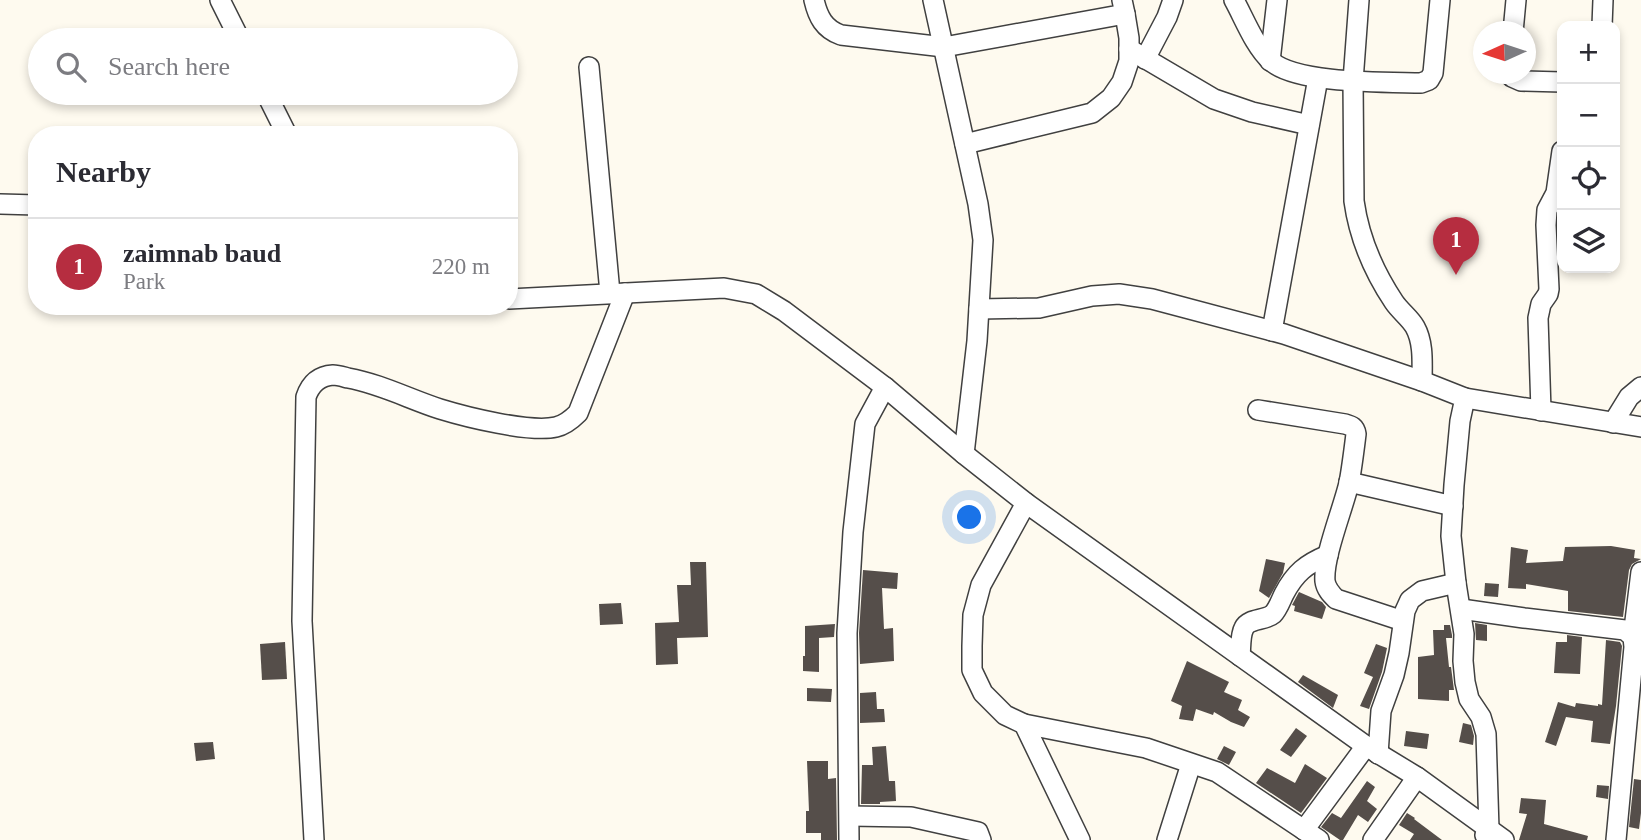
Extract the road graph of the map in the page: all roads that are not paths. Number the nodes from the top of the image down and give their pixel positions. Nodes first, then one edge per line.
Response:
1 (220, 0) edge
2 (814, 0) edge
3 (933, 0) edge
4 (1173, 0) edge
5 (1234, 0) edge
6 (1277, 0) edge
7 (1359, 0) edge
8 (1440, 0) edge
9 (1516, 0) edge
10 (1603, 0) edge
11 (1123, 7) edge
12 (1514, 21) edge
13 (1602, 21) edge
14 (234, 28) edge
15 (944, 47) junction
16 (1137, 54) junction
17 (1270, 61) junction
18 (589, 67) dead end
19 (1318, 78) junction
20 (1353, 81) junction
21 (1536, 81) edge
22 (1557, 82) edge
23 (272, 105) edge
24 (1309, 125) junction
25 (282, 126) edge
26 (965, 145) junction
27 (1557, 186) edge
28 (0, 204) edge
29 (28, 205) edge
30 (617, 293) junction
31 (518, 298) edge
32 (979, 309) junction
33 (1272, 331) junction
34 (1422, 382) junction
35 (885, 387) junction
36 (1641, 387) edge
37 (1465, 398) junction
38 (1258, 410) dead end
39 (1541, 411) junction
40 (1613, 423) junction
41 (1641, 427) edge
42 (964, 454) junction
43 (1349, 482) junction
44 (1026, 503) junction
45 (1453, 506) junction
46 (1328, 555) junction
47 (1641, 572) edge
48 (1456, 583) junction
49 (1461, 609) junction
50 (1403, 621) junction
51 (1637, 639) edge
52 (1240, 656) junction
53 (1024, 724) junction
54 (1372, 750) junction
55 (1192, 764) junction
56 (1417, 777) junction
57 (850, 816) junction
58 (1311, 835) edge
59 (1492, 836) edge
60 (314, 840) edge
61 (849, 840) edge
62 (981, 840) edge
63 (1080, 840) edge
64 (1167, 840) edge
65 (1373, 840) edge
66 (1616, 840) edge

1 - 14 street
2 - 15 street
3 - 15 street
4 - 16 street
5 - 17 street
6 - 17 street
7 - 20 street
8 - 20 street
9 - 12 street
10 - 13 street
11 - 15 street
11 - 16 street
15 - 26 street
16 - 24 street
16 - 26 street
17 - 19 street
18 - 30 street
19 - 20 street
19 - 24 street
20 - 34 street
21 - 22 street
23 - 25 street
24 - 33 street
26 - 32 street
27 - 39 street
28 - 29 street
30 - 31 street
30 - 35 street
30 - 60 street
32 - 33 street
32 - 42 street
33 - 34 street
34 - 37 street
35 - 42 street
35 - 57 street
36 - 40 street
37 - 39 street
37 - 45 street
38 - 43 street
39 - 40 street
40 - 41 street
42 - 44 street
43 - 45 street
43 - 46 street
44 - 52 street
44 - 53 street
45 - 48 street
46 - 50 street
46 - 52 street
47 - 51 street
48 - 49 street
48 - 50 street
49 - 51 street
49 - 59 street
50 - 54 street
51 - 66 street
52 - 54 street
53 - 55 street
53 - 63 street
54 - 56 street
54 - 58 street
55 - 58 street
55 - 64 street
56 - 59 street
56 - 65 street
57 - 61 street
57 - 62 street

